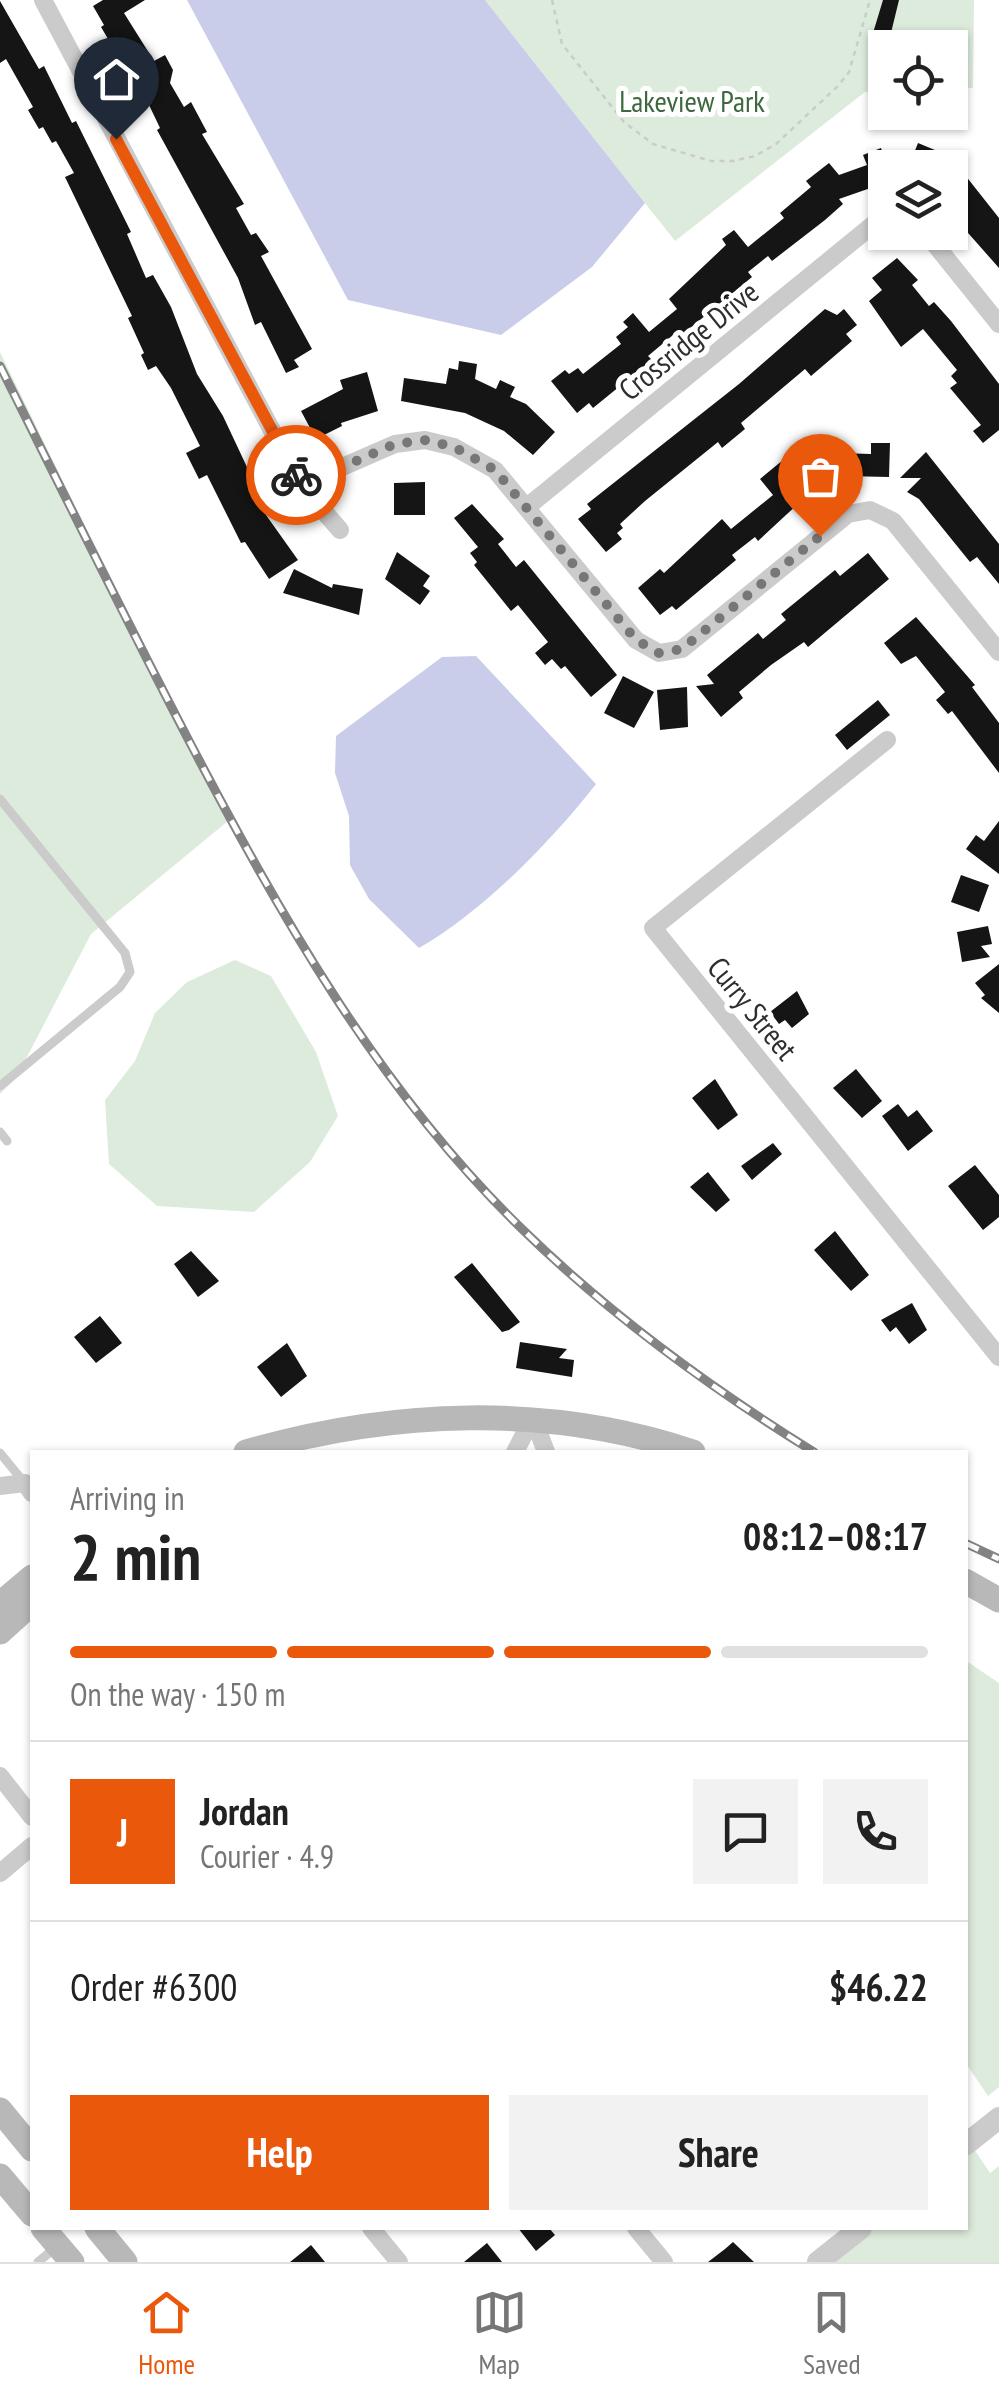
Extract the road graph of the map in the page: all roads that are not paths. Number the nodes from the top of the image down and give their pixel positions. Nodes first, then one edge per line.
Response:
1 (43, 0) edge
2 (868, 228) edge
3 (939, 250) edge
4 (999, 324) edge
5 (301, 485) junction
6 (527, 507) junction
7 (340, 530) dead end
8 (999, 652) edge
9 (887, 740) dead end
10 (0, 799) edge
11 (0, 1086) edge
12 (999, 1357) edge
13 (533, 1417) junction
14 (264, 1450) edge
15 (516, 1450) edge
16 (545, 1450) edge
17 (684, 1450) edge
18 (0, 1453) edge
19 (0, 1486) edge
20 (29, 1488) edge
21 (30, 1579) edge
22 (968, 1582) edge
23 (999, 1600) edge
24 (0, 1604) edge
25 (30, 1605) edge
26 (0, 1632) edge
27 (0, 1776) edge
28 (30, 1814) edge
29 (30, 1848) edge
30 (0, 1874) edge
31 (0, 2110) edge
32 (999, 2118) edge
33 (30, 2141) edge
34 (968, 2143) edge
35 (0, 2176) edge
36 (30, 2212) edge
37 (99, 2230) edge
38 (372, 2230) edge
39 (638, 2230) edge
40 (859, 2230) edge
41 (125, 2262) edge
42 (399, 2262) edge
43 (664, 2262) edge
44 (818, 2262) edge

1 - 5 street
2 - 6 street, Crossridge Drive
3 - 4 street
5 - 6 street
5 - 7 street
6 - 8 street
9 - 12 street, Curry Street
10 - 11 lane
13 - 14 main road
13 - 15 street
13 - 16 street
13 - 17 main road
18 - 20 lane
19 - 20 street
21 - 24 main road
22 - 23 main road
25 - 26 main road
27 - 28 street
29 - 30 street
31 - 33 main road
32 - 34 street
35 - 36 main road
37 - 41 main road
38 - 42 street
39 - 43 street
40 - 44 street

